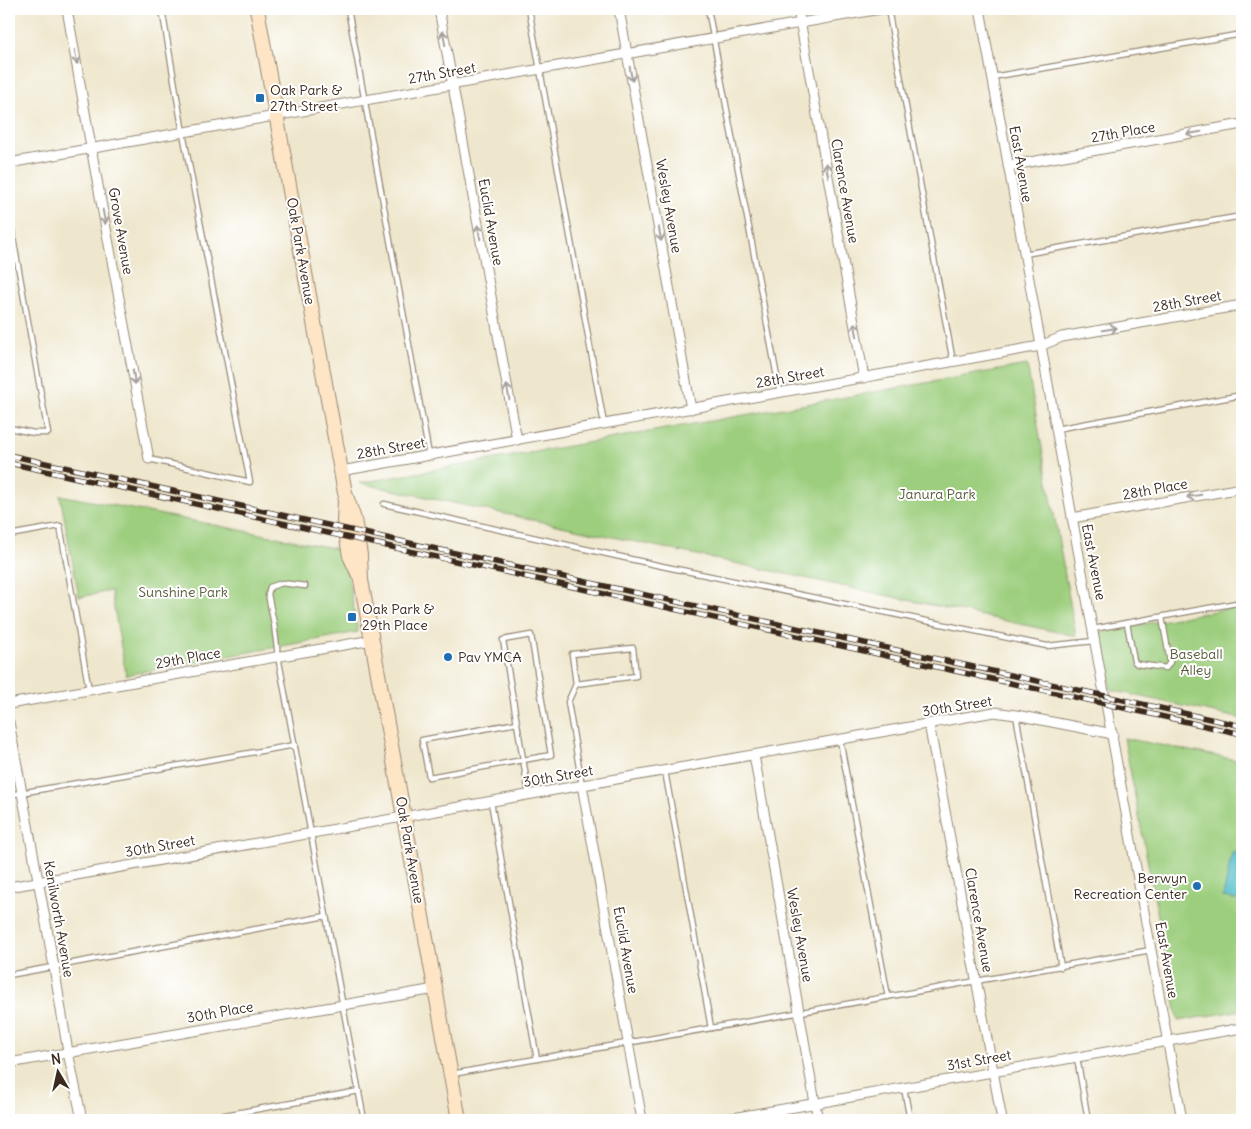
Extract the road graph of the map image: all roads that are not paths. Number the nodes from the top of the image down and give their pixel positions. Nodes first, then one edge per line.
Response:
1 (67, 9) edge
2 (162, 9) edge
3 (257, 9) edge
4 (348, 9) edge
5 (439, 9) edge
6 (529, 9) edge
7 (619, 9) edge
8 (708, 9) edge
9 (798, 9) edge
10 (880, 9) edge
11 (888, 9) edge
12 (980, 9) edge
13 (800, 23) junction
14 (1242, 34) edge
15 (713, 39) junction
16 (627, 54) junction
17 (540, 70) junction
18 (992, 77) junction
19 (453, 85) junction
20 (365, 101) junction
21 (276, 116) junction
22 (1242, 124) edge
23 (184, 133) junction
24 (92, 149) junction
25 (9, 163) edge
26 (1008, 166) junction
27 (9, 215) edge
28 (1242, 216) edge
29 (1024, 254) junction
30 (1242, 305) edge
31 (1040, 346) junction
32 (953, 362) junction
33 (864, 378) junction
34 (780, 393) junction
35 (1242, 395) edge
36 (691, 408) junction
37 (604, 424) junction
38 (9, 428) edge
39 (1056, 429) junction
40 (517, 440) junction
41 (429, 456) junction
42 (149, 459) joint
43 (341, 471) junction
44 (1242, 488) edge
45 (384, 504) dead end
46 (1072, 518) junction
47 (9, 535) edge
48 (305, 586) dead end
49 (1242, 602) edge
50 (1162, 616) junction
51 (1127, 623) junction
52 (1093, 629) junction
53 (372, 640) junction
54 (1095, 641) junction
55 (278, 656) junction
56 (576, 684) junction
57 (89, 690) junction
58 (9, 704) edge
59 (1016, 715) junction
60 (9, 722) edge
61 (517, 723) junction
62 (929, 724) junction
63 (1112, 734) junction
64 (840, 740) junction
65 (295, 745) junction
66 (754, 755) junction
67 (523, 760) junction
68 (665, 771) junction
69 (582, 785) junction
70 (22, 793) junction
71 (9, 795) edge
72 (529, 795) junction
73 (491, 802) junction
74 (404, 817) junction
75 (311, 833) junction
76 (38, 882) junction
77 (9, 887) edge
78 (326, 916) junction
79 (1151, 950) junction
80 (54, 967) junction
81 (1062, 967) junction
82 (9, 975) edge
83 (976, 982) junction
84 (435, 988) junction
85 (888, 997) junction
86 (343, 1005) junction
87 (799, 1012) junction
88 (711, 1028) junction
89 (1242, 1028) edge
90 (1168, 1041) junction
91 (628, 1043) junction
92 (68, 1052) junction
93 (1077, 1057) junction
94 (537, 1059) junction
95 (9, 1063) edge
96 (993, 1072) junction
97 (450, 1074) junction
98 (904, 1088) junction
99 (359, 1091) junction
100 (815, 1103) junction
101 (82, 1120) edge
102 (197, 1120) edge
103 (364, 1120) edge
104 (459, 1120) edge
105 (642, 1120) edge
106 (727, 1120) edge
107 (818, 1120) edge
108 (910, 1120) edge
109 (1002, 1120) edge
110 (1088, 1120) edge
111 (1182, 1120) edge

1 -> 24 street, Grove Avenue
2 - 23 lane
3 - 21 street, Oak Park Avenue
4 - 20 lane
19 -> 5 street, Euclid Avenue
6 - 17 lane
7 - 16 street, Wesley Avenue
8 - 15 lane
9 - 13 street, Clarence Avenue
10 - 13 street, 27th Street
11 - 32 lane
12 - 18 street, East Avenue
13 - 15 street, 27th Street
33 -> 13 street, Clarence Avenue
14 - 18 lane
15 - 16 street, 27th Street
15 - 34 lane
16 - 17 street, 27th Street
16 -> 36 street, Wesley Avenue
17 - 19 street, 27th Street
17 - 37 lane
18 - 26 street, East Avenue
19 - 20 street, 27th Street
40 -> 19 street, Euclid Avenue
20 - 21 street, 27th Street
20 - 41 lane
21 - 23 street, 27th Street
21 - 43 street, Oak Park Avenue
22 -> 26 street, 27th Place
23 - 24 street, 27th Street
23 - 42 lane
24 - 25 street, 27th Street
24 -> 42 street, Grove Avenue
26 - 29 street, East Avenue
27 - 38 lane
28 - 29 lane
29 - 31 street, East Avenue
31 -> 30 street, 28th Street
31 - 32 street, 28th Street
31 - 39 street, East Avenue
32 - 33 street, 28th Street
33 - 34 street, 28th Street
34 - 36 street, 28th Street
35 - 39 lane
36 - 37 street, 28th Street
37 - 40 street, 28th Street
39 - 46 street, East Avenue
40 - 41 street, 28th Street
41 - 43 street, 28th Street
43 - 53 street, Oak Park Avenue
44 -> 46 street, 28th Place
45 - 54 lane
46 - 52 street, East Avenue
47 - 57 lane
48 - 55 lane
49 - 50 lane
50 - 51 lane
50 - 51 lane
51 - 52 lane
52 - 54 street, East Avenue
53 - 55 street, 29th Place
53 - 74 street, Oak Park Avenue
54 - 63 street, East Avenue
55 - 57 street, 29th Place
55 - 65 lane
56 - 56 lane
56 - 69 lane
57 - 58 street, 29th Place
59 - 62 street, 30th Street
59 - 63 street, 30th Street
59 - 81 lane
60 - 70 street, Kenilworth Avenue
61 - 67 lane
61 - 67 lane
61 - 67 lane
62 - 64 street, 30th Street
62 - 83 street, Clarence Avenue
63 - 79 street, East Avenue
64 - 66 street, 30th Street
64 - 85 lane
65 - 70 lane
65 - 75 lane
66 - 68 street, 30th Street
66 - 87 street, Wesley Avenue
67 - 72 lane
68 - 69 street, 30th Street
68 - 88 lane
69 - 72 street, 30th Street
69 - 91 street, Euclid Avenue
70 - 71 lane
70 - 76 street, Kenilworth Avenue
72 - 73 street, 30th Street
73 - 74 street, 30th Street
73 - 94 lane
74 - 75 street, 30th Street
74 - 84 street, Oak Park Avenue
75 - 76 street, 30th Street
75 - 78 lane
76 - 77 street, 30th Street
76 - 80 street, Kenilworth Avenue
78 - 80 lane
78 - 86 lane
79 - 81 lane
79 - 90 street, East Avenue
80 - 82 lane
80 - 92 street, Kenilworth Avenue
81 - 83 lane
83 - 85 lane
83 - 96 street, Clarence Avenue
84 - 86 street, 30th Place
84 - 97 street, Oak Park Avenue
85 - 87 lane
86 - 92 street, 30th Place
86 - 99 lane
87 - 88 lane
87 - 100 street, Wesley Avenue
88 - 91 lane
89 - 90 street, 31st Street
90 - 93 street, 31st Street
90 - 111 street, East Avenue
91 - 94 lane
91 - 105 street, Euclid Avenue
92 - 95 street, 30th Place
92 - 101 street, Kenilworth Avenue
93 - 96 street, 31st Street
93 - 110 lane
94 - 97 lane
96 - 98 street, 31st Street
96 - 109 street, Clarence Avenue
97 - 104 street, Oak Park Avenue
98 - 100 street, 31st Street
98 - 108 lane
99 - 102 lane
99 - 103 lane
100 - 106 street, 31st Street
100 - 107 street, Wesley Avenue

